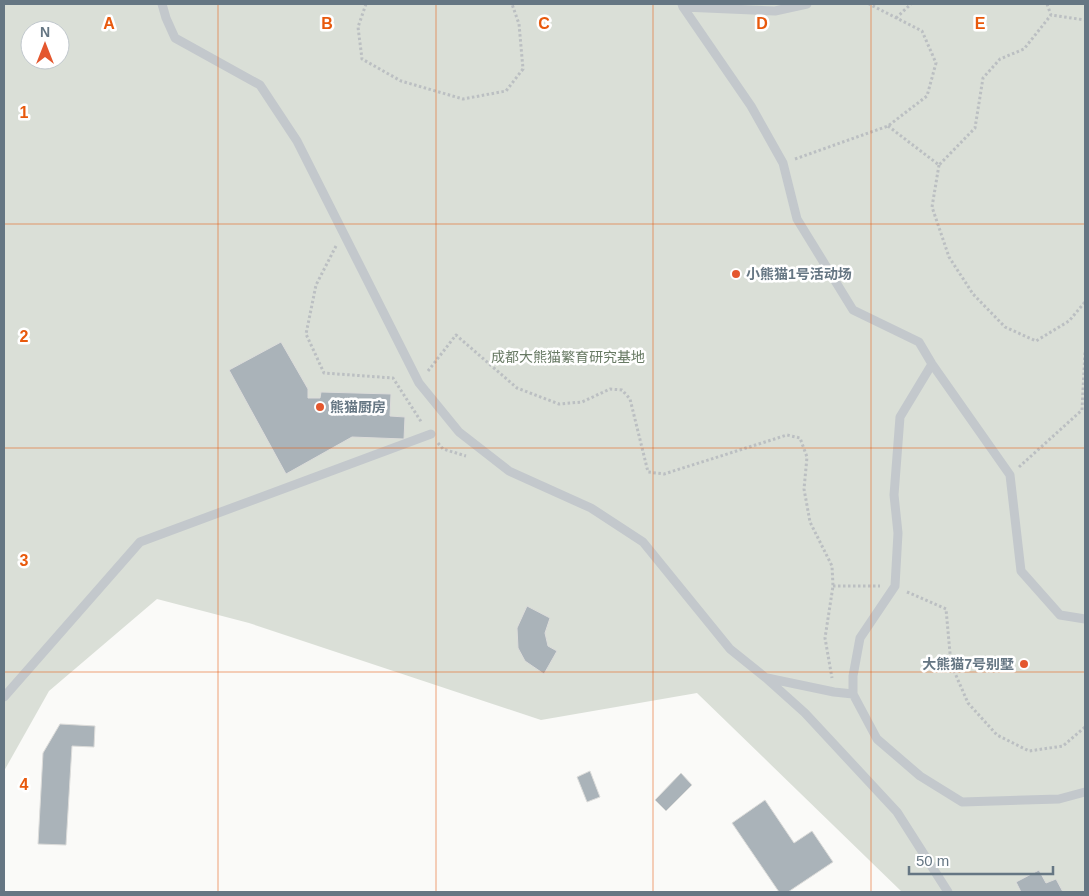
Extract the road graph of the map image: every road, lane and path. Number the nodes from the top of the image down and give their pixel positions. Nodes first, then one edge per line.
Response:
1 (162, 4) edge
2 (366, 4) edge
3 (512, 4) edge
4 (807, 4) edge
5 (869, 4) edge
6 (911, 4) edge
7 (1047, 4) edge
8 (682, 5) edge
9 (1051, 15) junction
10 (896, 18) junction
11 (1085, 20) edge
12 (888, 126) junction
13 (783, 163) junction
14 (939, 165) junction
15 (343, 232) junction
16 (1085, 302) edge
17 (1085, 351) edge
18 (932, 364) junction
19 (419, 383) junction
20 (1084, 411) edge
21 (431, 434) junction
22 (471, 458) dead end
23 (1010, 475) junction
24 (833, 586) junction
25 (895, 586) junction
26 (1085, 619) edge
27 (766, 678) junction
28 (834, 692) junction
29 (853, 694) junction
30 (4, 697) edge
31 (1085, 727) edge
32 (1085, 792) edge
33 (948, 892) edge

1 - 15 lane
2 - 3 path
4 - 8 lane
5 - 10 path
6 - 10 path
7 - 9 path
8 - 13 lane
9 - 11 path
9 - 14 path
10 - 12 path
12 - 13 path
12 - 14 path
13 - 18 lane
14 - 16 path
15 - 19 lane
15 - 21 path
17 - 20 path
18 - 23 lane
18 - 25 lane
19 - 24 path
19 - 27 lane
20 - 23 path
21 - 22 path
21 - 30 lane
23 - 26 lane
24 - 25 path
24 - 28 path
25 - 29 lane
25 - 31 path
27 - 28 lane
27 - 33 lane
28 - 29 lane
29 - 32 lane

